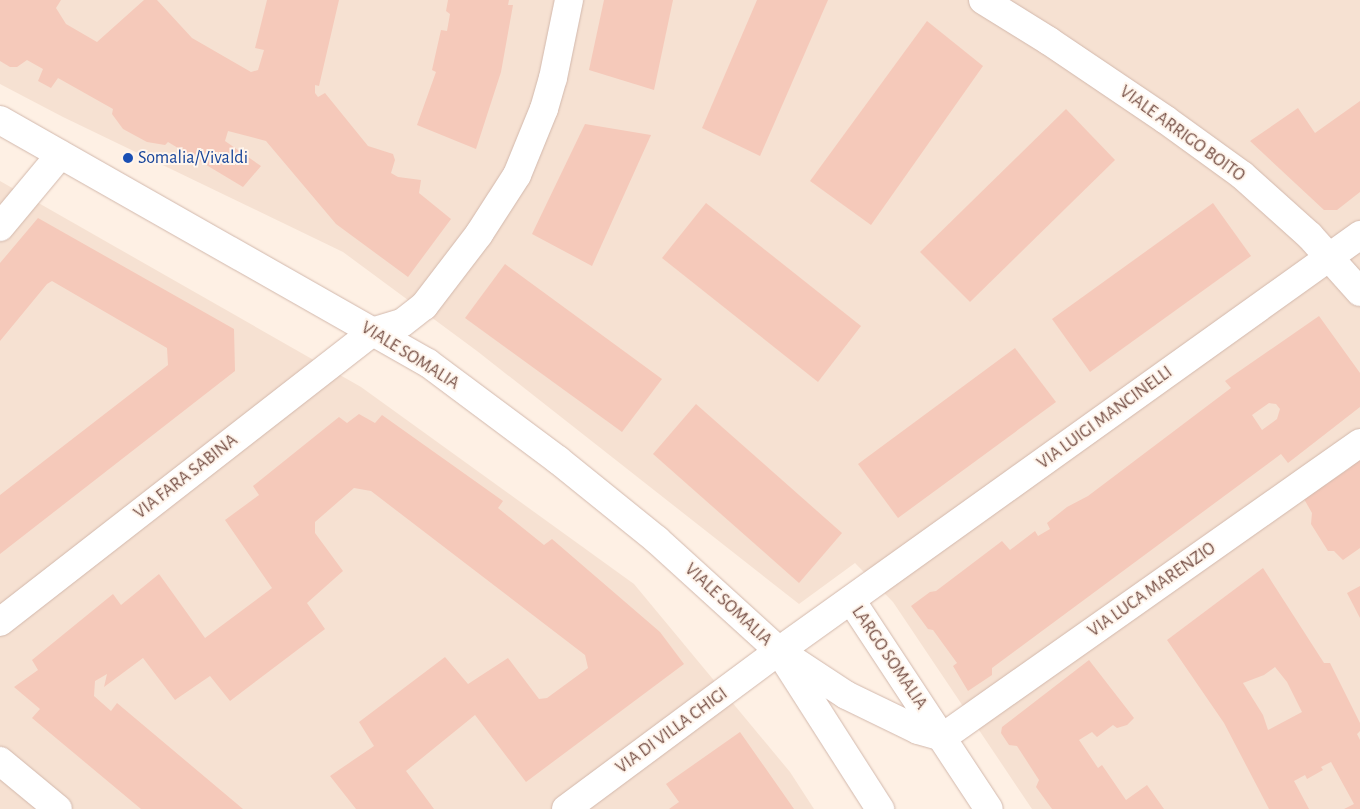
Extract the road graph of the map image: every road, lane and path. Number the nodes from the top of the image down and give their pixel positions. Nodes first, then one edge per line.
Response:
1 (569, 0) edge
2 (983, 0) edge
3 (0, 120) edge
4 (60, 155) junction
5 (0, 227) edge
6 (1360, 236) edge
7 (1330, 257) junction
8 (1360, 292) edge
9 (372, 332) junction
10 (1360, 443) edge
11 (851, 600) junction
12 (0, 622) edge
13 (778, 652) junction
14 (943, 737) junction
15 (0, 761) edge
16 (58, 809) edge
17 (566, 809) edge
18 (880, 809) edge
19 (989, 809) edge

1 - 9 street, VIA FARA SABINA
2 - 7 street, VIALE ARRIGO BOITO
3 - 4 street, VIALE SOMALIA
4 - 5 street
4 - 9 street, VIALE SOMALIA
6 - 7 street, VIA LUIGI MANCINELLI
7 - 8 street, VIALE ARRIGO BOITO
7 - 11 street, VIA LUIGI MANCINELLI
9 - 12 street, VIA FARA SABINA
9 - 13 street, VIALE SOMALIA
10 - 14 street, VIA LUCA MARENZIO
11 - 13 street, LARGO SOMALIA
11 - 14 street, LARGO SOMALIA
13 - 14 street, LARGO SOMALIA
13 - 17 street, VIA DI VILLA CHIGI
13 - 18 street
14 - 19 street, LARGO SOMALIA
15 - 16 street

